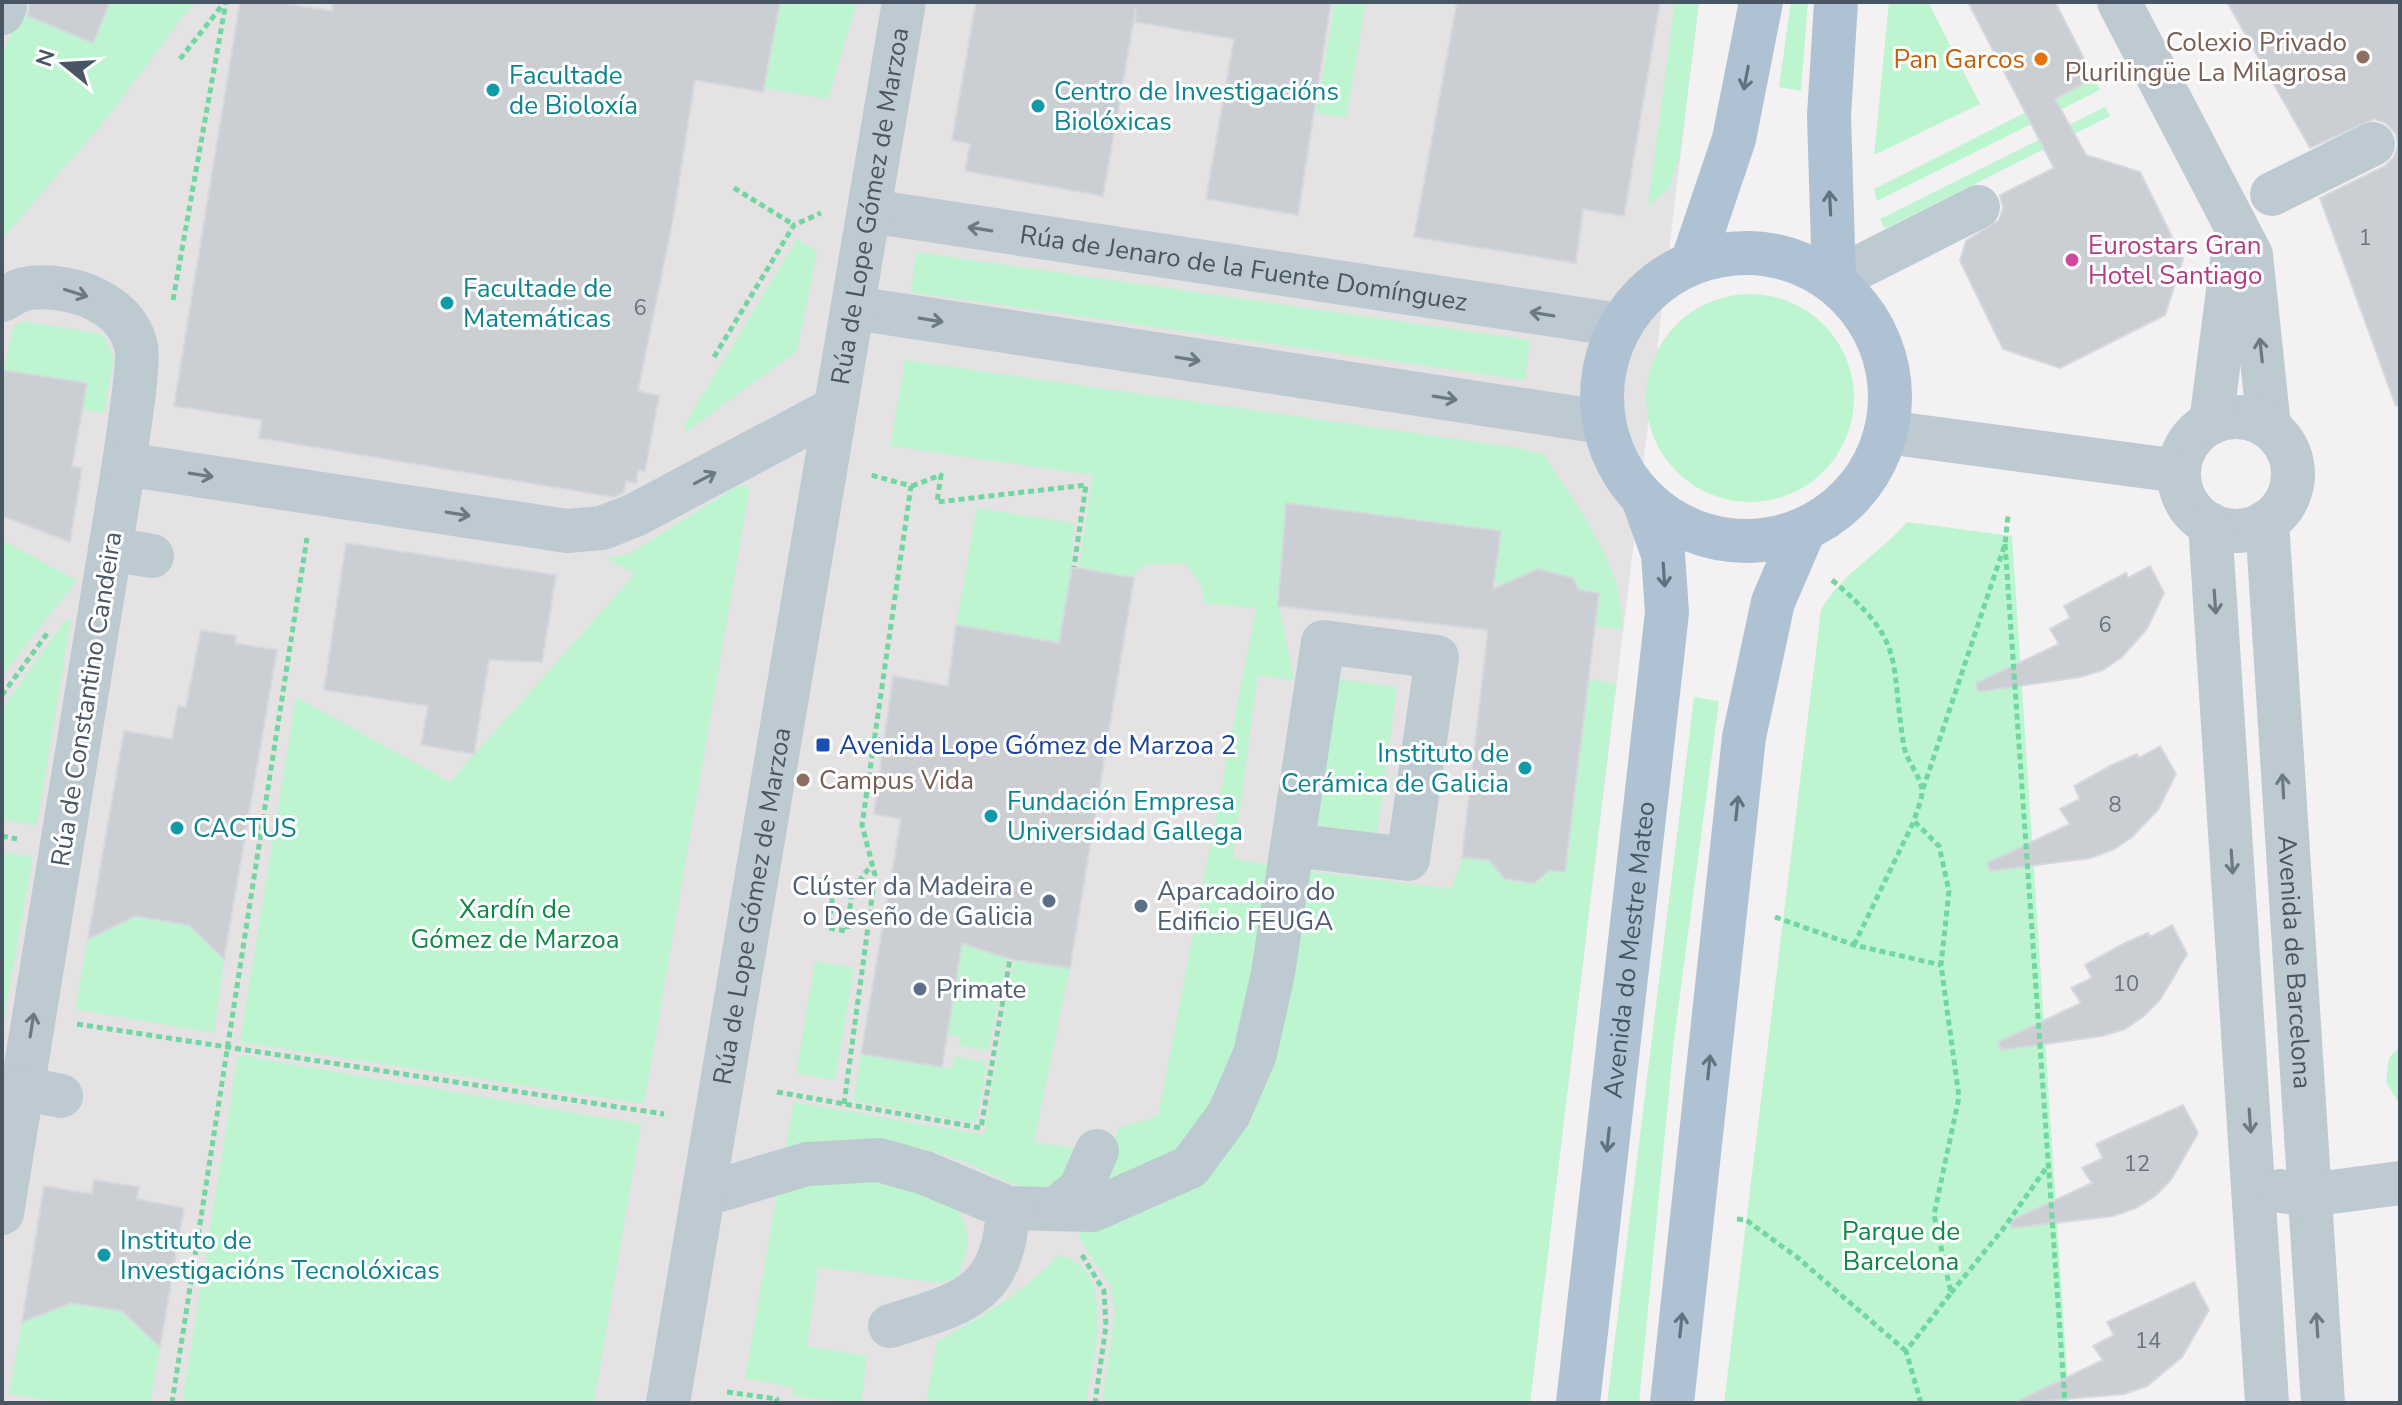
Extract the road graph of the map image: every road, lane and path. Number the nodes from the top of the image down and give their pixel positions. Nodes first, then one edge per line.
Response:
1 (226, 2) edge
2 (904, 2) edge
3 (1761, 2) edge
4 (1836, 2) edge
5 (2119, 2) edge
6 (180, 59) dead end
7 (2373, 144) dead end
8 (734, 188) dead end
9 (2272, 194) dead end
10 (1978, 207) dead end
11 (850, 210) junction
12 (794, 225) junction
13 (2236, 230) junction
14 (1693, 260) junction
15 (1834, 280) junction
16 (2, 300) edge
17 (173, 300) dead end
18 (854, 308) junction
19 (1619, 325) junction
20 (714, 357) dead end
21 (834, 409) junction
22 (1602, 422) junction
23 (2211, 423) junction
24 (2269, 427) junction
25 (1886, 432) junction
26 (124, 464) junction
27 (2179, 471) junction
28 (871, 475) dead end
29 (911, 486) junction
30 (314, 492) junction
31 (1644, 501) junction
32 (2008, 516) dead end
33 (2267, 521) junction
34 (2210, 524) junction
35 (1804, 530) junction
36 (2005, 544) junction
37 (110, 549) junction
38 (152, 556) dead end
39 (1074, 567) dead end
40 (1831, 579) dead end
41 (1922, 791) junction
42 (1914, 821) junction
43 (1293, 845) junction
44 (873, 863) junction
45 (810, 878) dead end
46 (1775, 917) dead end
47 (1854, 945) junction
48 (1010, 959) dead end
49 (1941, 965) junction
50 (64, 1022) dead end
51 (229, 1046) junction
52 (777, 1092) dead end
53 (844, 1104) junction
54 (664, 1114) dead end
55 (1097, 1151) dead end
56 (2050, 1164) junction
57 (2254, 1175) junction
58 (2400, 1183) edge
59 (703, 1195) junction
60 (2308, 1195) junction
61 (1008, 1208) junction
62 (1056, 1209) junction
63 (2, 1213) edge
64 (1736, 1219) dead end
65 (1951, 1293) junction
66 (890, 1326) dead end
67 (1906, 1351) junction
68 (727, 1392) dead end
69 (172, 1403) edge
70 (668, 1403) edge
71 (776, 1403) edge
72 (1095, 1403) edge
73 (1578, 1403) edge
74 (1672, 1403) edge
75 (1921, 1403) edge
76 (2065, 1403) edge
77 (2267, 1403) edge
78 (2323, 1403) edge

1 - 6 path
1 - 17 path
2 - 11 street, Rúa de Lope Gómez de Marzoa
3 -> 14 main road
15 -> 4 main road
5 - 13 street
7 - 9 street
8 - 12 path
10 - 15 street
11 - 12 path
11 - 18 street, Rúa de Lope Gómez de Marzoa
19 -> 11 street, Rúa de Jenaro de la Fuente Domínguez
12 - 20 path
13 - 23 street
24 -> 13 street
14 - 15 main road
14 - 19 main road
15 - 25 main road
16 -> 26 street, Rúa de Constantino Candeira
18 - 21 street, Rúa de Lope Gómez de Marzoa
18 -> 22 street
19 - 22 main road
30 -> 21 street, Rúa de Lope Gómez de Marzoa
21 - 59 street, Rúa de Lope Gómez de Marzoa
22 - 31 main road
23 - 24 street
23 - 27 street
24 - 33 street
25 - 27 street
25 - 35 main road
26 -> 30 street, Rúa de Lope Gómez de Marzoa
26 - 37 street, Rúa de Constantino Candeira
27 - 34 street
28 - 29 path
29 - 39 path
29 - 44 path
30 - 51 path
31 - 35 main road
31 -> 73 main road, Avenida do Mestre Mateo
32 - 36 path
33 - 34 street
60 -> 33 street, Avenida de Barcelona
34 -> 57 street, Avenida de Barcelona
74 -> 35 main road
36 - 41 path
36 - 56 path
37 - 38 street
63 -> 37 street, Rúa de Constantino Candeira
40 - 41 path
41 - 42 path
42 - 47 path
42 - 49 path
43 - 43 street
43 - 62 street
44 - 45 path
44 - 53 path
46 - 47 path
47 - 49 path
48 - 53 path
49 - 65 path
50 - 51 path
51 - 54 path
51 - 69 path
52 - 53 path
55 - 62 street
56 - 65 path
56 - 76 path
57 - 60 street
57 - 77 street, Avenida de Barcelona
58 - 60 street
59 - 61 street
59 - 70 street, Rúa de Lope Gómez de Marzoa
78 -> 60 street, Avenida de Barcelona
61 - 62 street
61 - 66 street
62 - 72 path
64 - 67 path
65 - 67 path
67 - 75 path
68 - 71 path

